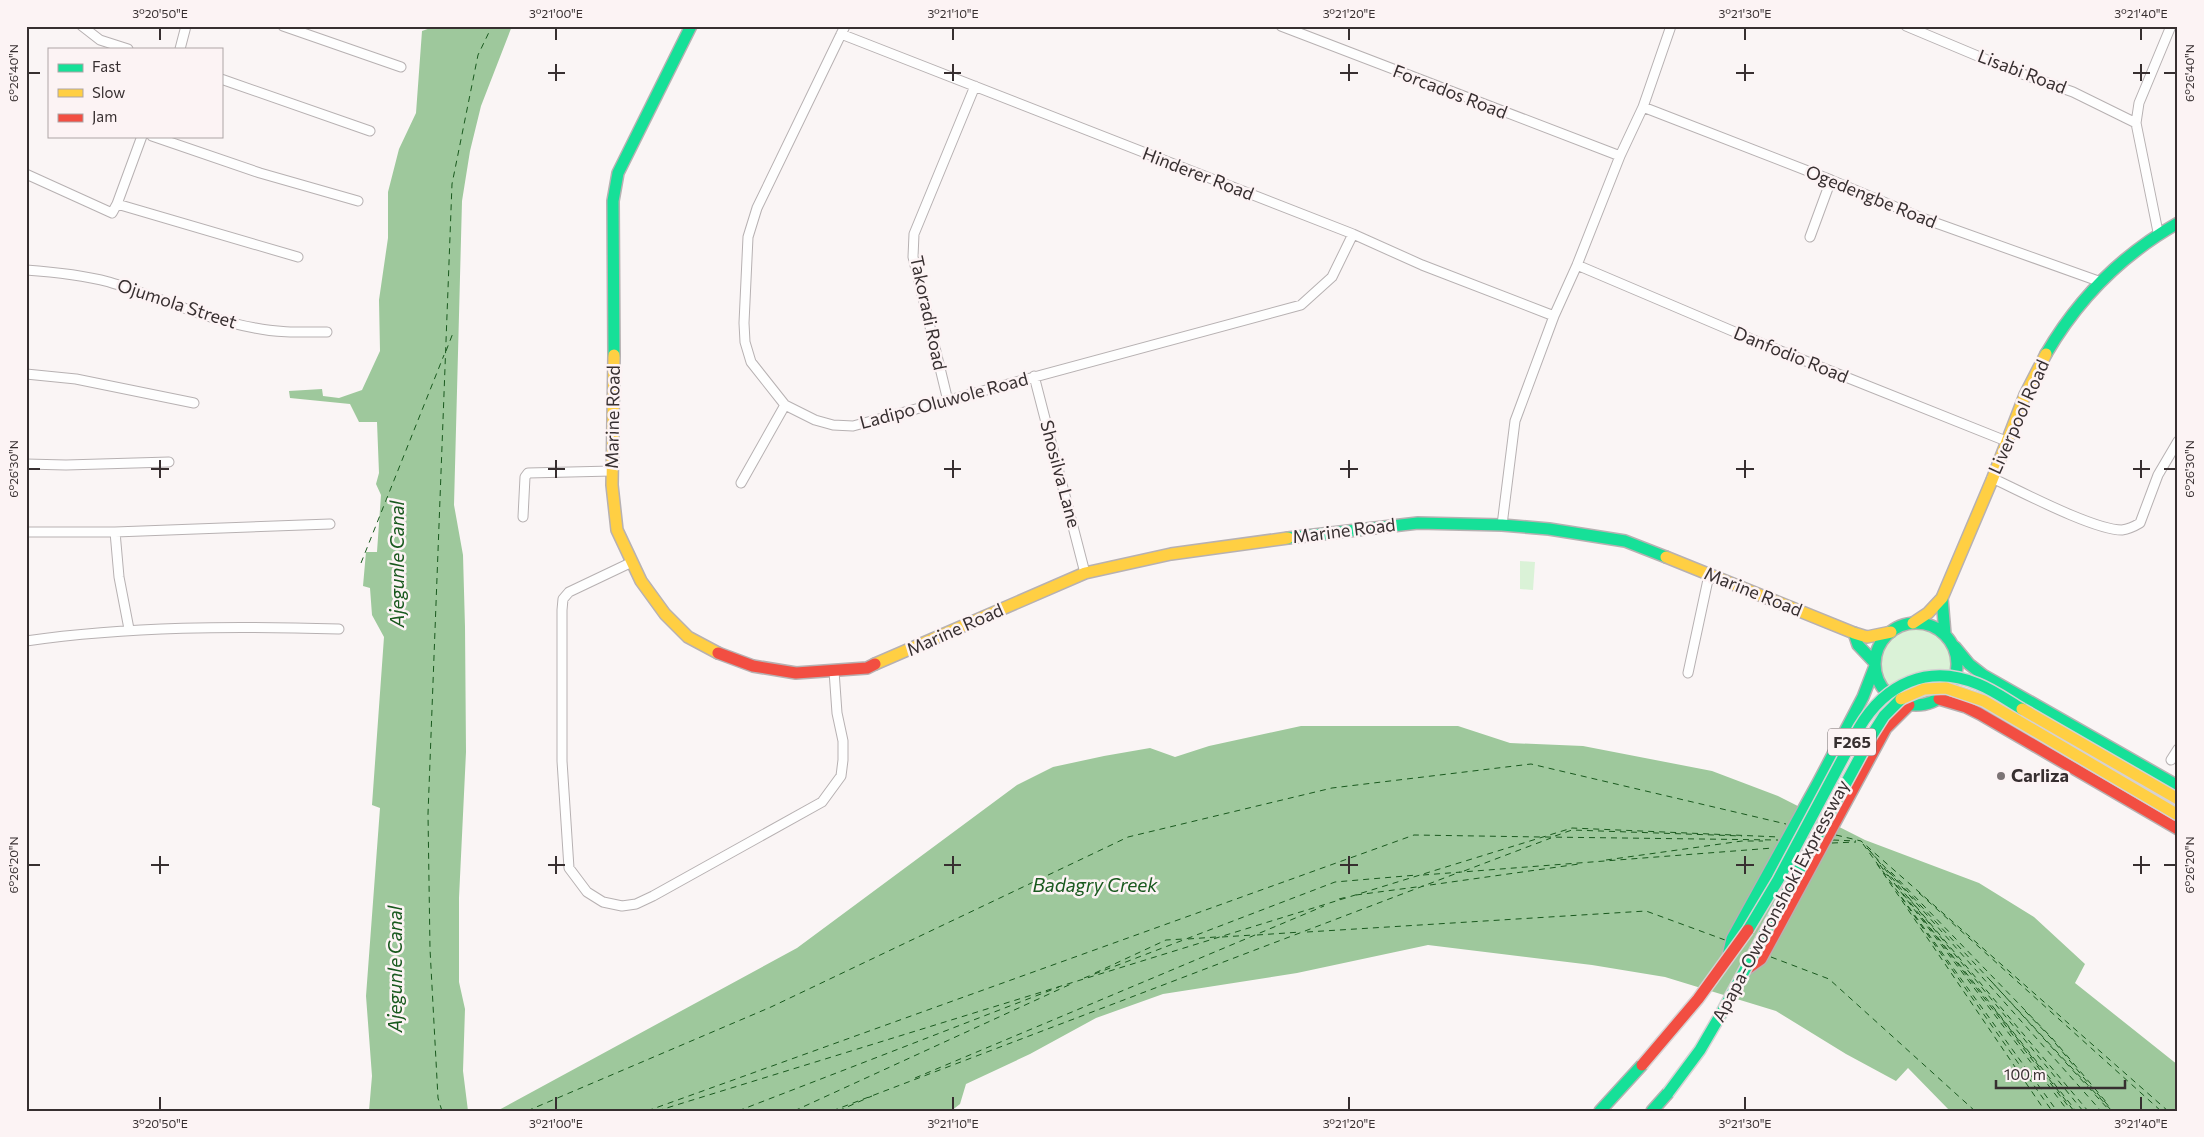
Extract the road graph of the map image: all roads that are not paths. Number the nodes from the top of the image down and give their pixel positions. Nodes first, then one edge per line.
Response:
1 (82, 26) edge
2 (186, 26) edge
3 (283, 26) edge
4 (692, 26) edge
5 (1281, 26) edge
6 (1672, 26) edge
7 (1906, 26) edge
8 (2171, 26) edge
9 (843, 30) edge
10 (125, 48) edge
11 (180, 48) edge
12 (401, 67) dead end
13 (222, 79) edge
14 (975, 86) junction
15 (1643, 107) junction
16 (2136, 123) junction
17 (370, 131) dead end
18 (141, 138) edge
19 (158, 138) edge
20 (1620, 156) junction
21 (26, 174) edge
22 (1831, 180) junction
23 (358, 201) dead end
24 (116, 204) junction
25 (2178, 223) edge
26 (2158, 232) junction
27 (1353, 234) junction
28 (1810, 237) dead end
29 (298, 257) dead end
30 (1577, 265) junction
31 (26, 270) edge
32 (2101, 282) junction
33 (1554, 316) junction
34 (327, 332) dead end
35 (26, 374) edge
36 (1034, 376) junction
37 (948, 401) junction
38 (194, 403) dead end
39 (785, 405) junction
40 (2006, 441) junction
41 (2178, 441) edge
42 (169, 462) dead end
43 (26, 464) edge
44 (612, 471) junction
45 (1992, 478) junction
46 (742, 483) dead end
47 (523, 516) dead end
48 (330, 524) dead end
49 (1502, 525) junction
50 (26, 532) edge
51 (115, 532) junction
52 (630, 563) junction
53 (1085, 572) junction
54 (1709, 575) junction
55 (1942, 598) junction
56 (1913, 623) junction
57 (129, 629) junction
58 (339, 629) dead end
59 (1891, 632) junction
60 (1854, 633) junction
61 (1945, 634) junction
62 (26, 641) edge
63 (1954, 647) junction
64 (1875, 664) junction
65 (834, 671) junction
66 (1688, 672) dead end
67 (1939, 699) junction
68 (1909, 705) junction
69 (2178, 749) edge
70 (2171, 760) dead end
71 (2178, 786) edge
72 (2178, 799) edge
73 (2178, 815) edge
74 (2178, 829) edge
75 (1726, 965) junction
76 (1744, 971) junction
77 (1600, 1111) edge
78 (1652, 1111) edge

1 - 10 street
2 - 11 street
3 - 12 street
4 - 44 main road, Marine Road
5 - 20 street, Forcados Road
6 - 15 street
7 - 16 street, Lisabi Road
8 - 16 street
9 - 14 street, Hinderer Road
9 - 39 street, Ladipo Oluwole Road
13 - 17 street
14 - 27 street, Hinderer Road
14 - 37 street, Takoradi Road
15 - 20 street
15 - 22 street, Ogedengbe Road
16 - 26 street
18 - 24 street
19 - 23 street
20 - 30 street
21 - 24 street
22 - 28 street
22 - 32 street, Ogedengbe Road
24 - 29 street
25 - 26 main road, Liverpool Road
26 - 32 main road, Liverpool Road
27 - 33 street, Hinderer Road
27 - 36 street, Ladipo Oluwole Road
30 - 33 street
30 - 40 street, Danfodio Road
31 - 34 street, Ojumola Street
32 - 40 main road, Liverpool Road
33 - 49 street
35 - 38 street
36 - 37 street, Ladipo Oluwole Road
36 - 53 street, Shosilva Lane
37 - 39 street, Ladipo Oluwole Road
39 - 46 street
40 - 45 main road, Liverpool Road
41 - 45 street
42 - 43 street
44 - 47 street
44 - 52 main road, Marine Road
45 - 55 main road, Liverpool Road
48 - 51 street
49 - 53 main road, Marine Road
49 - 54 main road, Marine Road
50 - 51 street
51 - 57 street
52 - 65 main road, Marine Road
52 - 65 street
53 - 65 main road, Marine Road
54 - 60 main road, Marine Road
54 - 66 street
55 - 56 main road, Liverpool Road
55 - 61 main road, Liverpool Road
56 - 59 main road
56 - 61 main road
57 - 58 street
57 - 62 street
59 - 60 main road, Marine Road
59 - 64 main road
60 - 64 main road
61 - 63 main road
63 - 67 main road
63 - 71 main road
64 - 68 main road
64 - 75 main road, bridge
67 - 68 main road
67 - 74 main road
68 - 76 main road
69 - 70 street
72 - 75 main road, Apapa-Oworonshoki Expressway / F265, bridge
73 - 76 main road, Apapa-Oworonshoki Expressway / F265, bridge
75 - 77 main road, Apapa-Oworonshoki Expressway / F265, bridge
76 - 78 main road, Apapa-Oworonshoki Expressway / F265, bridge

